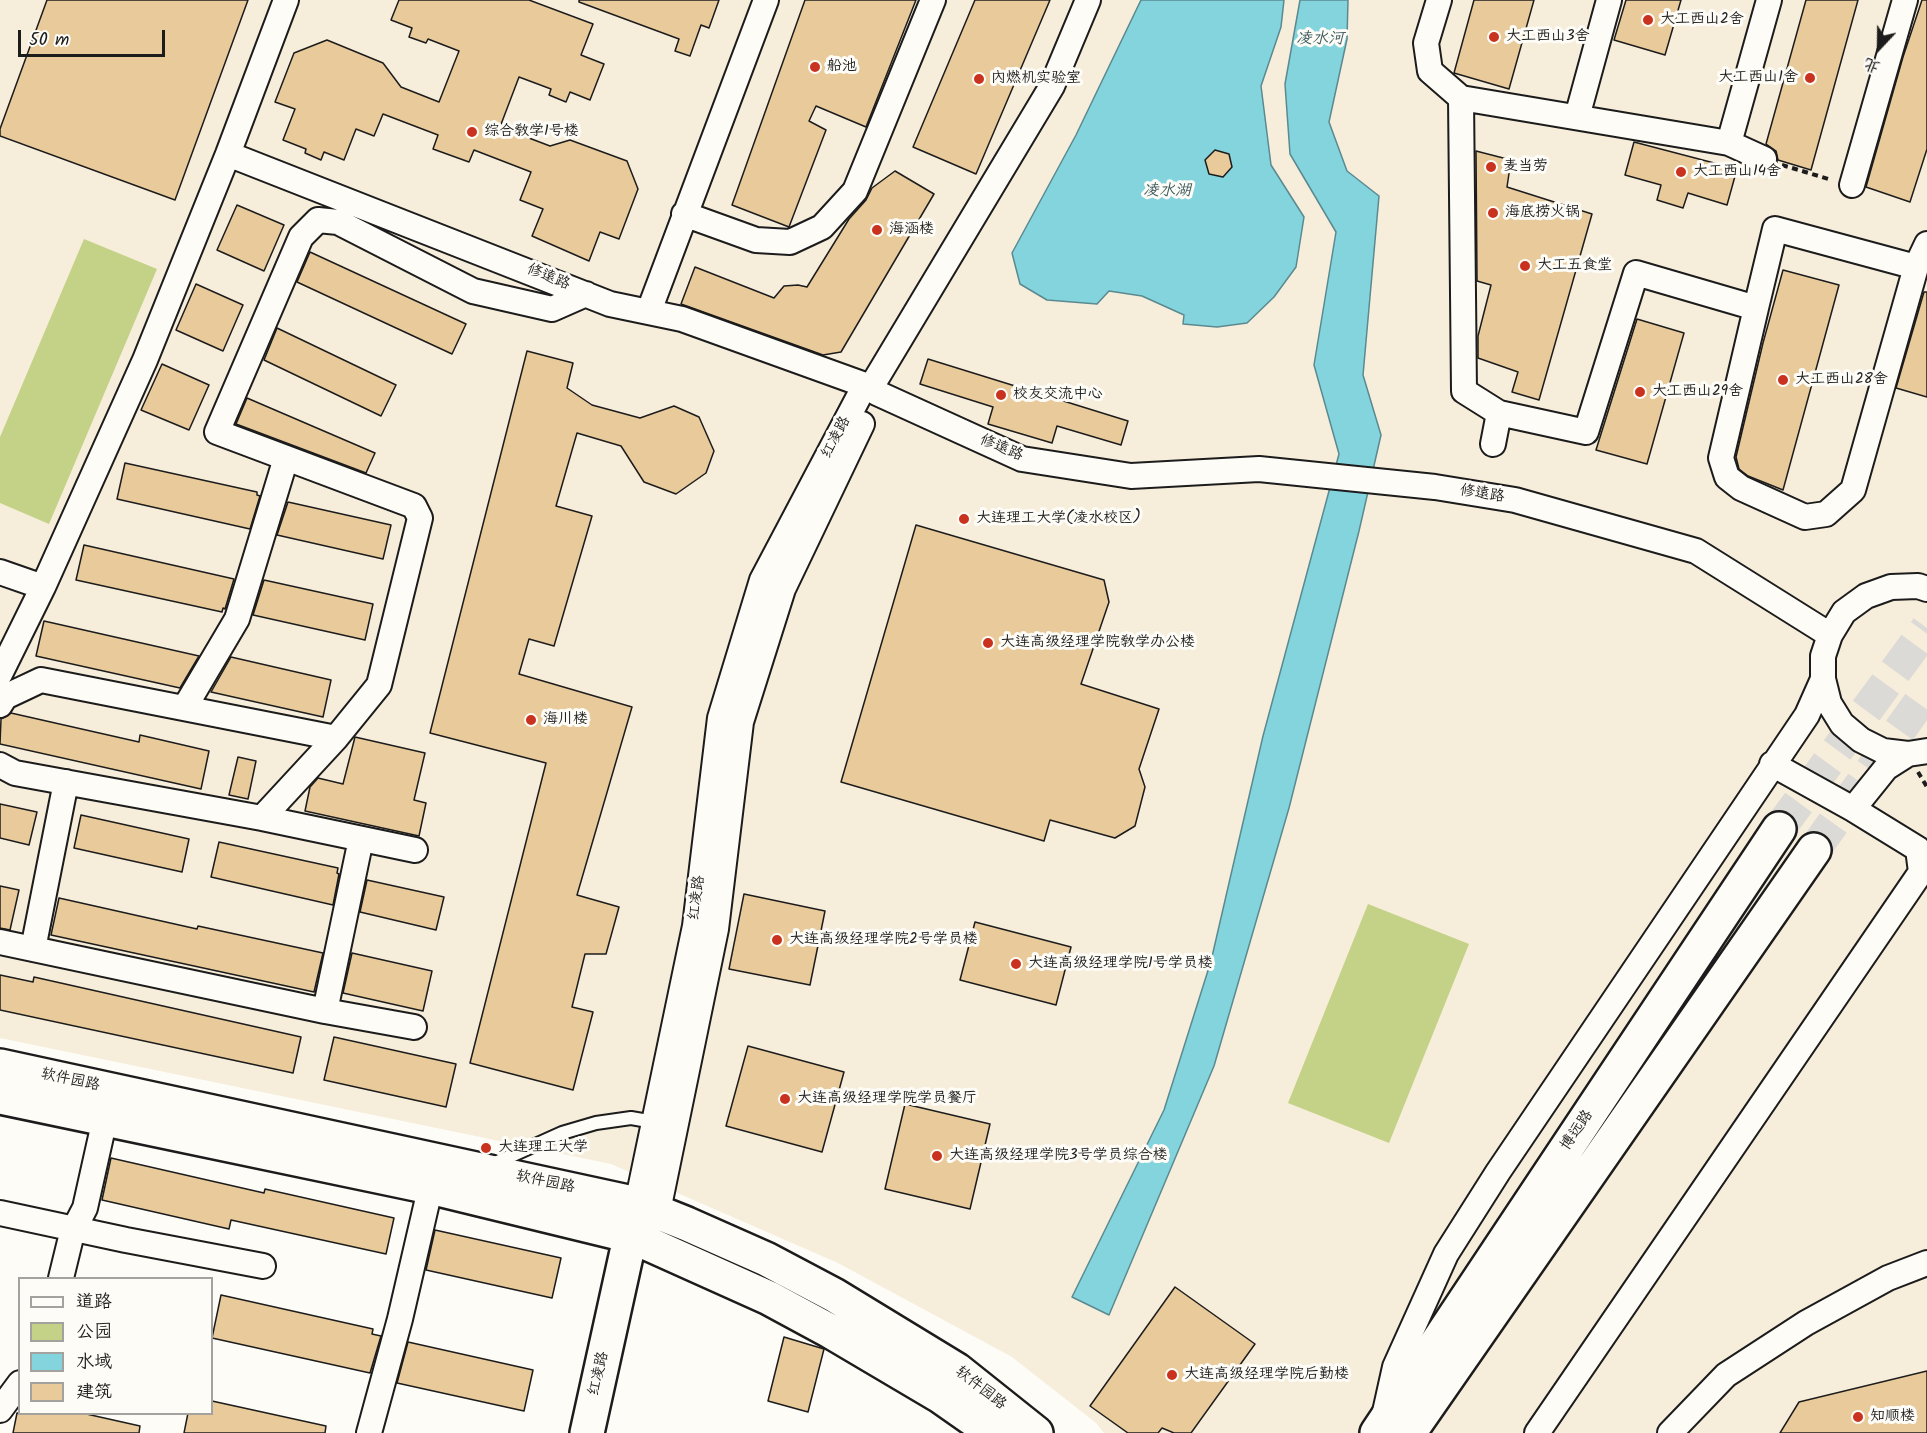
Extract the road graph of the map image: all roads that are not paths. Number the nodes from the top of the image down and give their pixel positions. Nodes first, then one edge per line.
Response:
1 (286, 0) edge
2 (766, 0) edge
3 (933, 0) edge
4 (1088, 0) edge
5 (1439, 0) edge
6 (1608, 0) edge
7 (1769, 0) edge
8 (1905, 0) edge
9 (1461, 98) junction
10 (1577, 117) junction
11 (1729, 143) junction
12 (228, 154) junction
13 (1764, 159) road end
14 (1852, 186) road end
15 (684, 214) junction
16 (1927, 244) edge
17 (1916, 267) junction
18 (586, 294) junction
19 (1756, 308) junction
20 (649, 311) junction
21 (871, 389) junction
22 (1499, 413) junction
23 (1493, 444) dead end
24 (286, 458) junction
25 (0, 572) edge
26 (1924, 583) edge
27 (43, 586) junction
28 (1830, 635) junction
29 (0, 674) edge
30 (1823, 679) junction
31 (0, 705) edge
32 (185, 707) junction
33 (336, 738) junction
34 (1918, 752) edge
35 (1772, 764) junction
36 (0, 765) edge
37 (66, 782) junction
38 (1853, 809) junction
39 (262, 818) junction
40 (1779, 829) tunnel mouth
41 (361, 838) junction
42 (415, 850) dead end
43 (1815, 850) tunnel mouth
44 (0, 942) edge
45 (33, 949) junction
46 (325, 1011) junction
47 (414, 1028) dead end
48 (0, 1066) edge
49 (0, 1097) edge
50 (108, 1104) junction
51 (654, 1122) junction
52 (471, 1168) junction
53 (434, 1174) junction
54 (648, 1208) junction
55 (0, 1213) edge
56 (74, 1229) junction
57 (641, 1240) junction
58 (1927, 1263) edge
59 (263, 1266) dead end
60 (61, 1277) edge
61 (18, 1386) edge
62 (0, 1410) edge
63 (1389, 1431) edge
64 (369, 1433) edge
65 (587, 1433) edge
66 (610, 1433) edge
67 (993, 1433) edge
68 (1036, 1433) edge
69 (1537, 1433) edge
70 (1670, 1433) edge

1 - 12 street
2 - 15 street
3 - 15 street
4 - 21 street, 红凌路
5 - 9 street
6 - 10 street
7 - 11 street
8 - 14 street
9 - 10 street
9 - 22 street
10 - 11 street
11 - 13 street
12 - 18 street, 修遠路
12 - 27 street
15 - 20 street
16 - 17 street
17 - 19 street
17 - 19 street
18 - 20 street, 修遠路
18 - 24 street
19 - 22 street
20 - 21 street, 修遠路
21 - 28 street, 修遠路
21 - 51 street, 红凌路
21 - 54 street, 红凌路
22 - 23 street
24 - 32 street
24 - 33 street
25 - 27 street
26 - 28 street
27 - 29 street
28 - 30 street
30 - 34 street
30 - 35 street
31 - 32 street
32 - 33 street
33 - 39 street
34 - 38 street
35 - 38 street
35 - 63 street
36 - 37 street
37 - 39 street
37 - 45 street
38 - 69 street
39 - 41 street
40 - 63 main road, 博远路
41 - 42 street
41 - 46 street
43 - 63 main road
44 - 45 street
45 - 46 street
46 - 47 street
48 - 50 main road, 软件园路
49 - 50 main road, 软件园路
50 - 53 main road, 软件园路
50 - 56 street
51 - 52 lane
51 - 54 street, 红凌路
52 - 53 main road, 软件园路
52 - 54 main road, 软件园路
53 - 57 main road, 软件园路
53 - 64 street
54 - 57 main road, 红凌路
54 - 68 main road, 软件园路
55 - 56 street
56 - 59 street
56 - 60 street
57 - 65 main road, 红凌路
57 - 66 main road, 红凌路
57 - 67 main road, 软件园路
58 - 70 street
61 - 62 street

